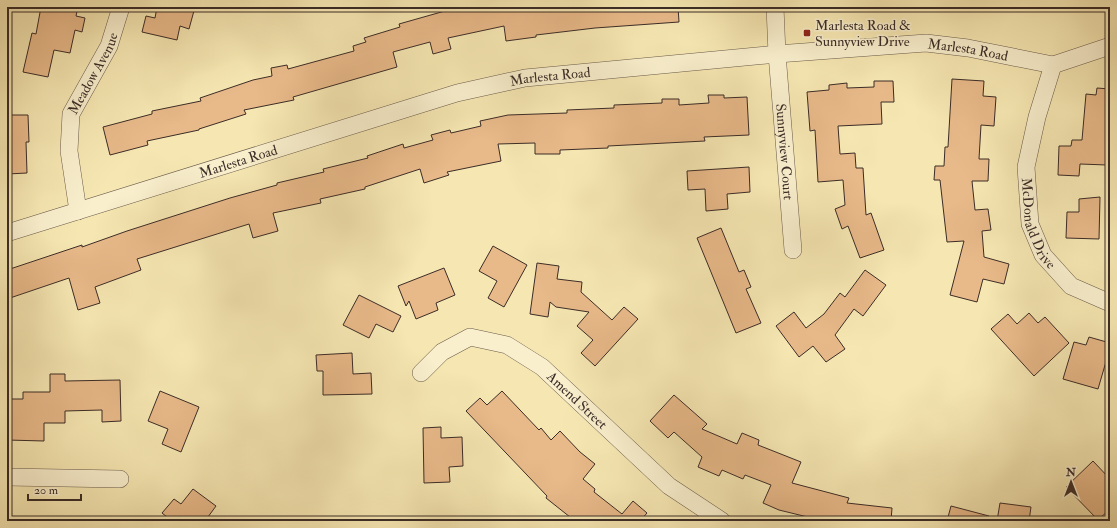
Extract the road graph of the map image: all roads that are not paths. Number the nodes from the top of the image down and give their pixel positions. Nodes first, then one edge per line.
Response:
1 (121, 7) edge
2 (775, 7) edge
3 (1110, 46) edge
4 (777, 54) junction
5 (1053, 65) junction
6 (78, 211) junction
7 (7, 232) edge
8 (793, 250) dead end
9 (1110, 303) edge
10 (421, 373) dead end
11 (7, 476) edge
12 (120, 479) dead end
13 (722, 521) edge

1 - 6 street, Meadow Avenue
2 - 4 street, Sunnyview Court
3 - 5 street, Marlesta Road
4 - 5 street, Marlesta Road
4 - 6 street, Marlesta Road
4 - 8 street, Sunnyview Court
5 - 9 street, McDonald Drive
6 - 7 street, Marlesta Road
10 - 13 street, Amend Street
11 - 12 street

